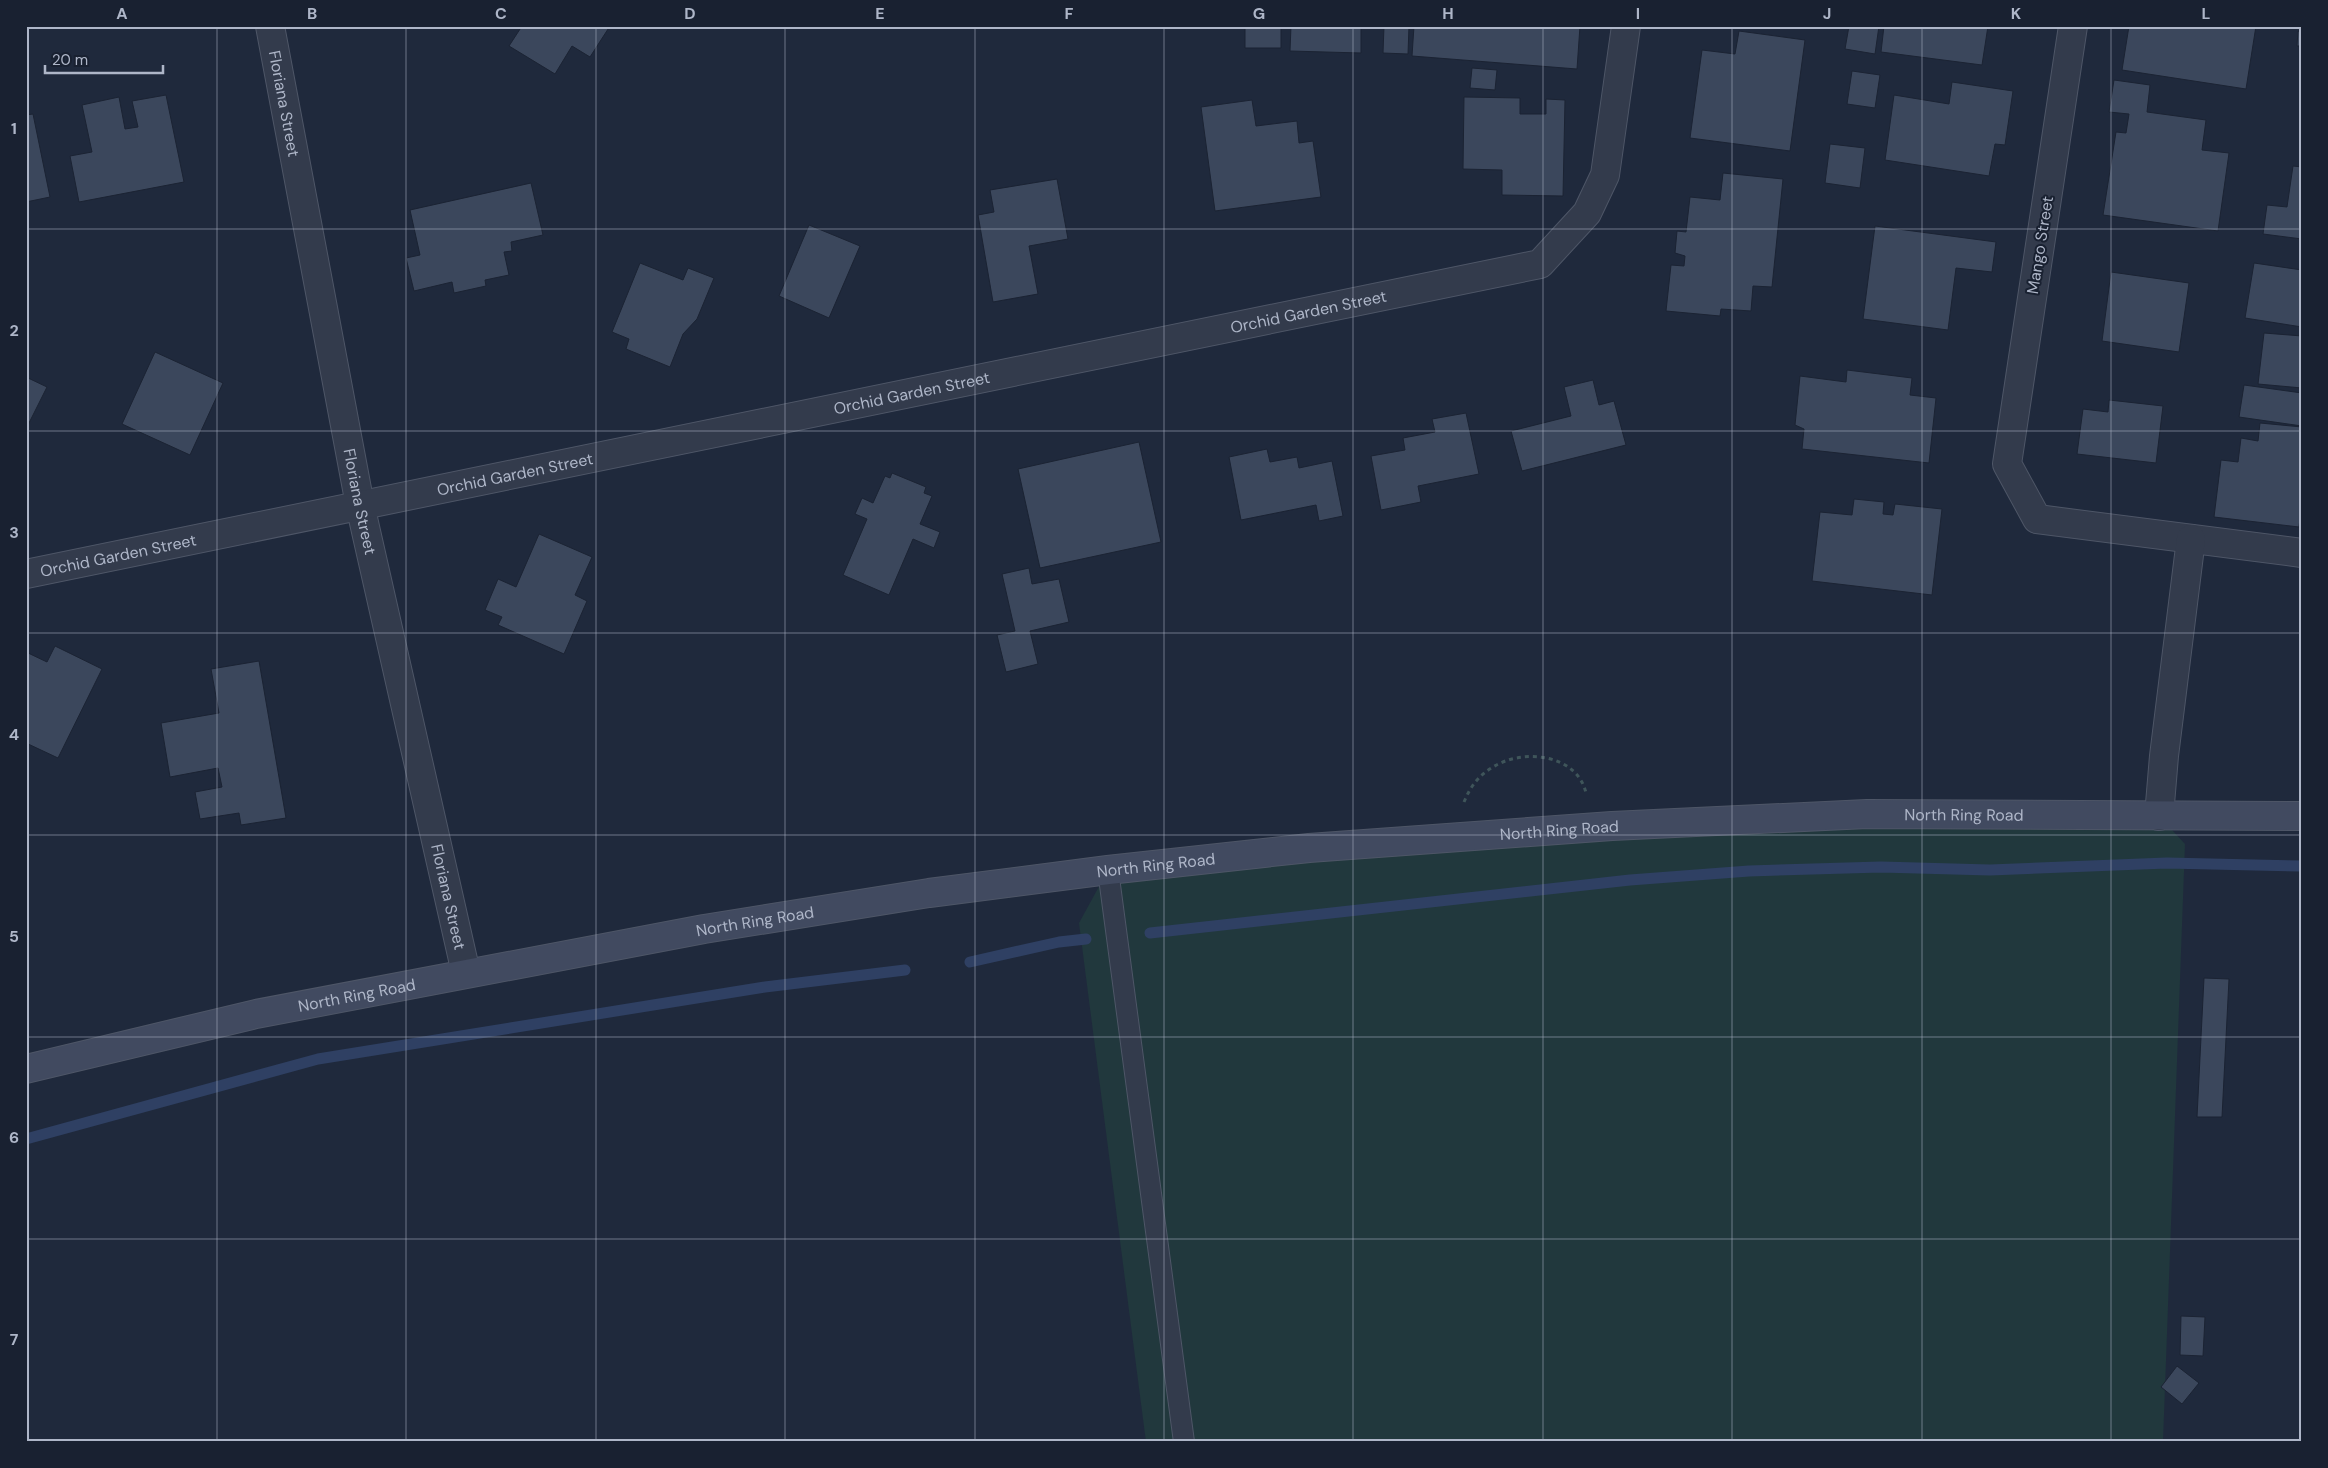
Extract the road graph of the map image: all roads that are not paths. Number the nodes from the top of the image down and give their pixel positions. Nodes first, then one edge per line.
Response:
1 (270, 26) edge
2 (1626, 26) edge
3 (2073, 26) edge
4 (360, 505) junction
5 (2191, 540) junction
6 (2302, 553) edge
7 (26, 574) edge
8 (2159, 816) junction
9 (2302, 816) edge
10 (1108, 870) junction
11 (466, 973) junction
12 (26, 1069) edge
13 (1184, 1442) edge

1 - 4 street, Floriana Street
2 - 4 street, Orchid Garden Street
3 - 5 street, Mango Street
4 - 7 street, Orchid Garden Street
4 - 11 street, Floriana Street
5 - 6 street
5 - 8 street
8 - 9 main road, North Ring Road
8 - 10 main road, North Ring Road
10 - 11 main road, North Ring Road
10 - 13 lane
11 - 12 main road, North Ring Road

